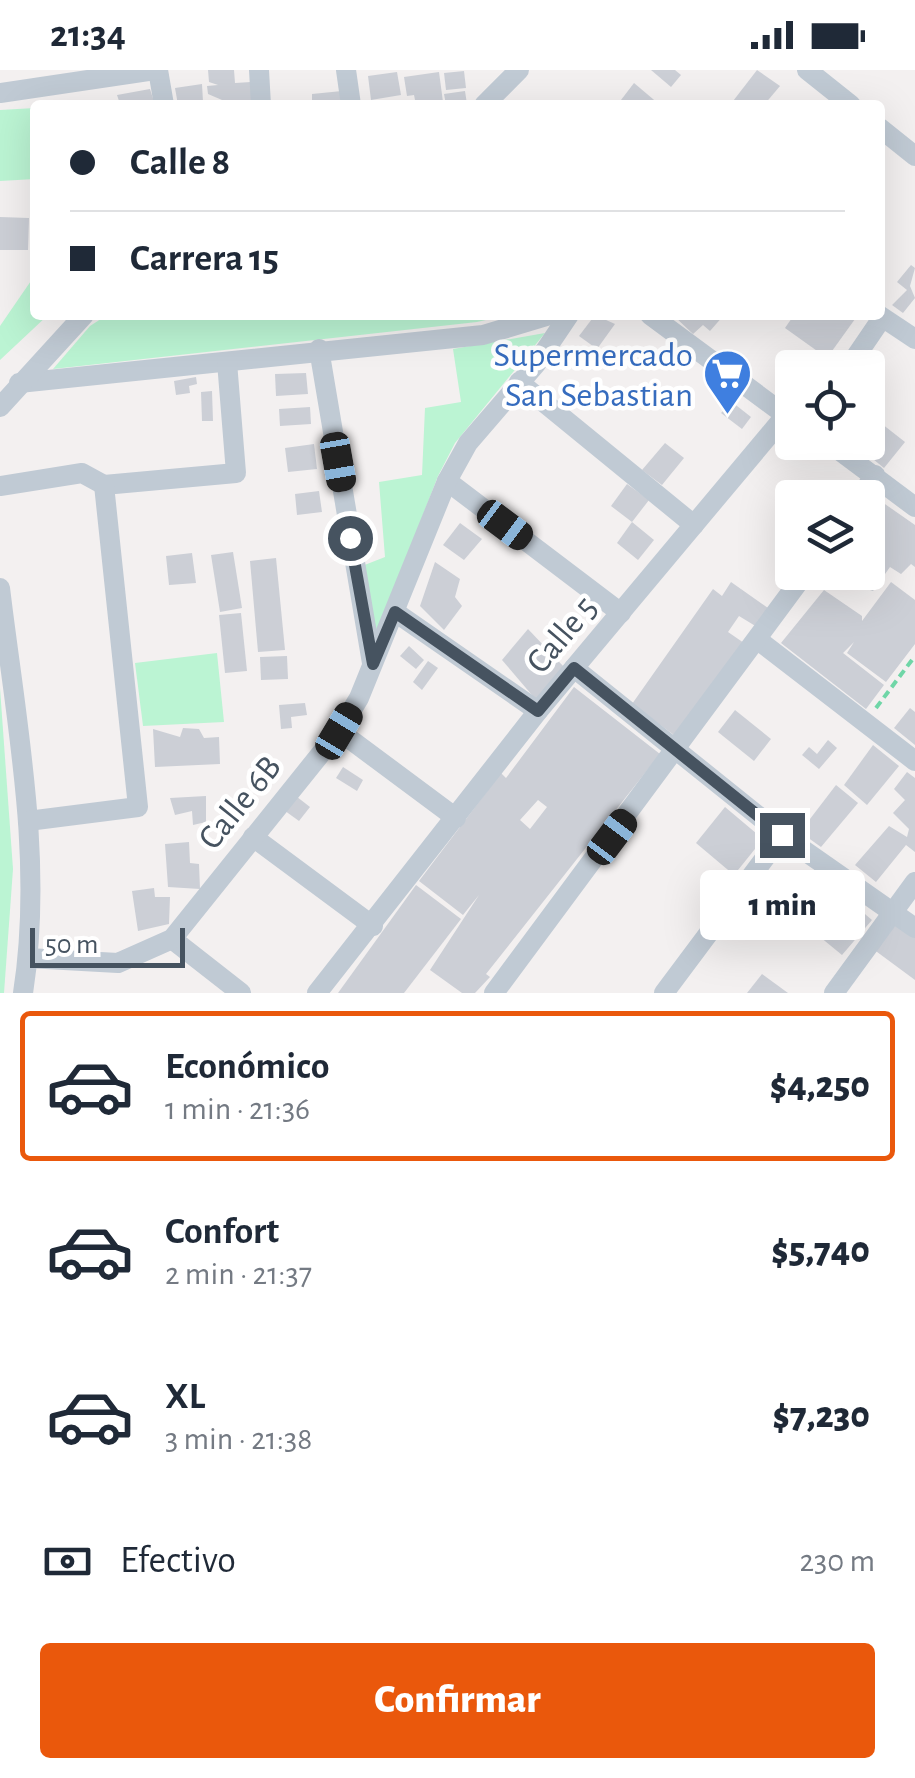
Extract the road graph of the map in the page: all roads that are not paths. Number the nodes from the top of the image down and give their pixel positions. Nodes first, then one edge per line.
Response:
1 (156, 70) edge
2 (260, 70) edge
3 (346, 70) edge
4 (519, 70) edge
5 (807, 70) edge
6 (61, 77) edge
7 (0, 93) edge
8 (163, 100) edge
9 (261, 100) edge
10 (350, 100) edge
11 (489, 100) edge
12 (845, 100) edge
13 (885, 132) edge
14 (915, 156) edge
15 (885, 319) edge
16 (79, 320) edge
17 (533, 320) edge
18 (565, 320) edge
19 (657, 320) edge
20 (878, 320) edge
21 (915, 339) edge
22 (319, 350) junction
23 (859, 350) edge
24 (227, 362) junction
25 (519, 382) junction
26 (19, 383) junction
27 (0, 407) edge
28 (775, 408) edge
29 (775, 434) edge
30 (854, 460) edge
31 (875, 475) junction
32 (447, 480) junction
33 (872, 480) edge
34 (104, 485) junction
35 (0, 486) edge
36 (915, 507) edge
37 (694, 525) junction
38 (0, 588) edge
39 (793, 590) edge
40 (395, 612) junction
41 (621, 613) junction
42 (758, 640) junction
43 (373, 664) junction
44 (574, 668) junction
45 (538, 711) junction
46 (339, 731) junction
47 (675, 753) junction
48 (915, 761) edge
49 (456, 818) junction
50 (28, 822) junction
51 (782, 835) junction
52 (253, 837) junction
53 (915, 882) edge
54 (891, 910) junction
55 (373, 926) junction
56 (915, 928) edge
57 (172, 939) junction
58 (28, 958) junction
59 (23, 993) edge
60 (241, 993) edge
61 (317, 993) edge
62 (494, 993) edge
63 (664, 993) edge
64 (834, 993) edge

1 - 6 street
1 - 8 street
2 - 9 street
3 - 10 street
4 - 11 street
5 - 12 street
6 - 7 street
13 - 14 street
15 - 21 street
16 - 26 street
17 - 22 street
18 - 25 street, Calle 6B
19 - 28 street
20 - 23 street
22 - 24 street
22 - 43 street
24 - 26 street
24 - 34 street
25 - 32 street, Calle 6B
25 - 37 street
26 - 27 street
29 - 37 street, Calle 5
30 - 31 street
31 - 33 street
31 - 36 street
32 - 40 street, Calle 6B
32 - 41 street
34 - 35 street
34 - 50 street
37 - 41 street, Calle 5
38 - 50 street
39 - 42 street
40 - 43 street, Calle 6B
40 - 45 street
41 - 44 street, Calle 5
42 - 47 street
42 - 48 street
43 - 46 street, Calle 6B
44 - 45 street, Calle 5
44 - 47 street
45 - 49 street, Calle 5
46 - 49 street
46 - 52 street, Calle 6B
47 - 51 street
47 - 62 street
49 - 55 street, Calle 5
50 - 58 street
51 - 54 street
51 - 63 street
52 - 55 street
52 - 57 street, Calle 6B
53 - 54 street
54 - 56 street
54 - 64 street
55 - 61 street, Calle 5
57 - 58 street, Calle 6B
57 - 60 street
58 - 59 street

